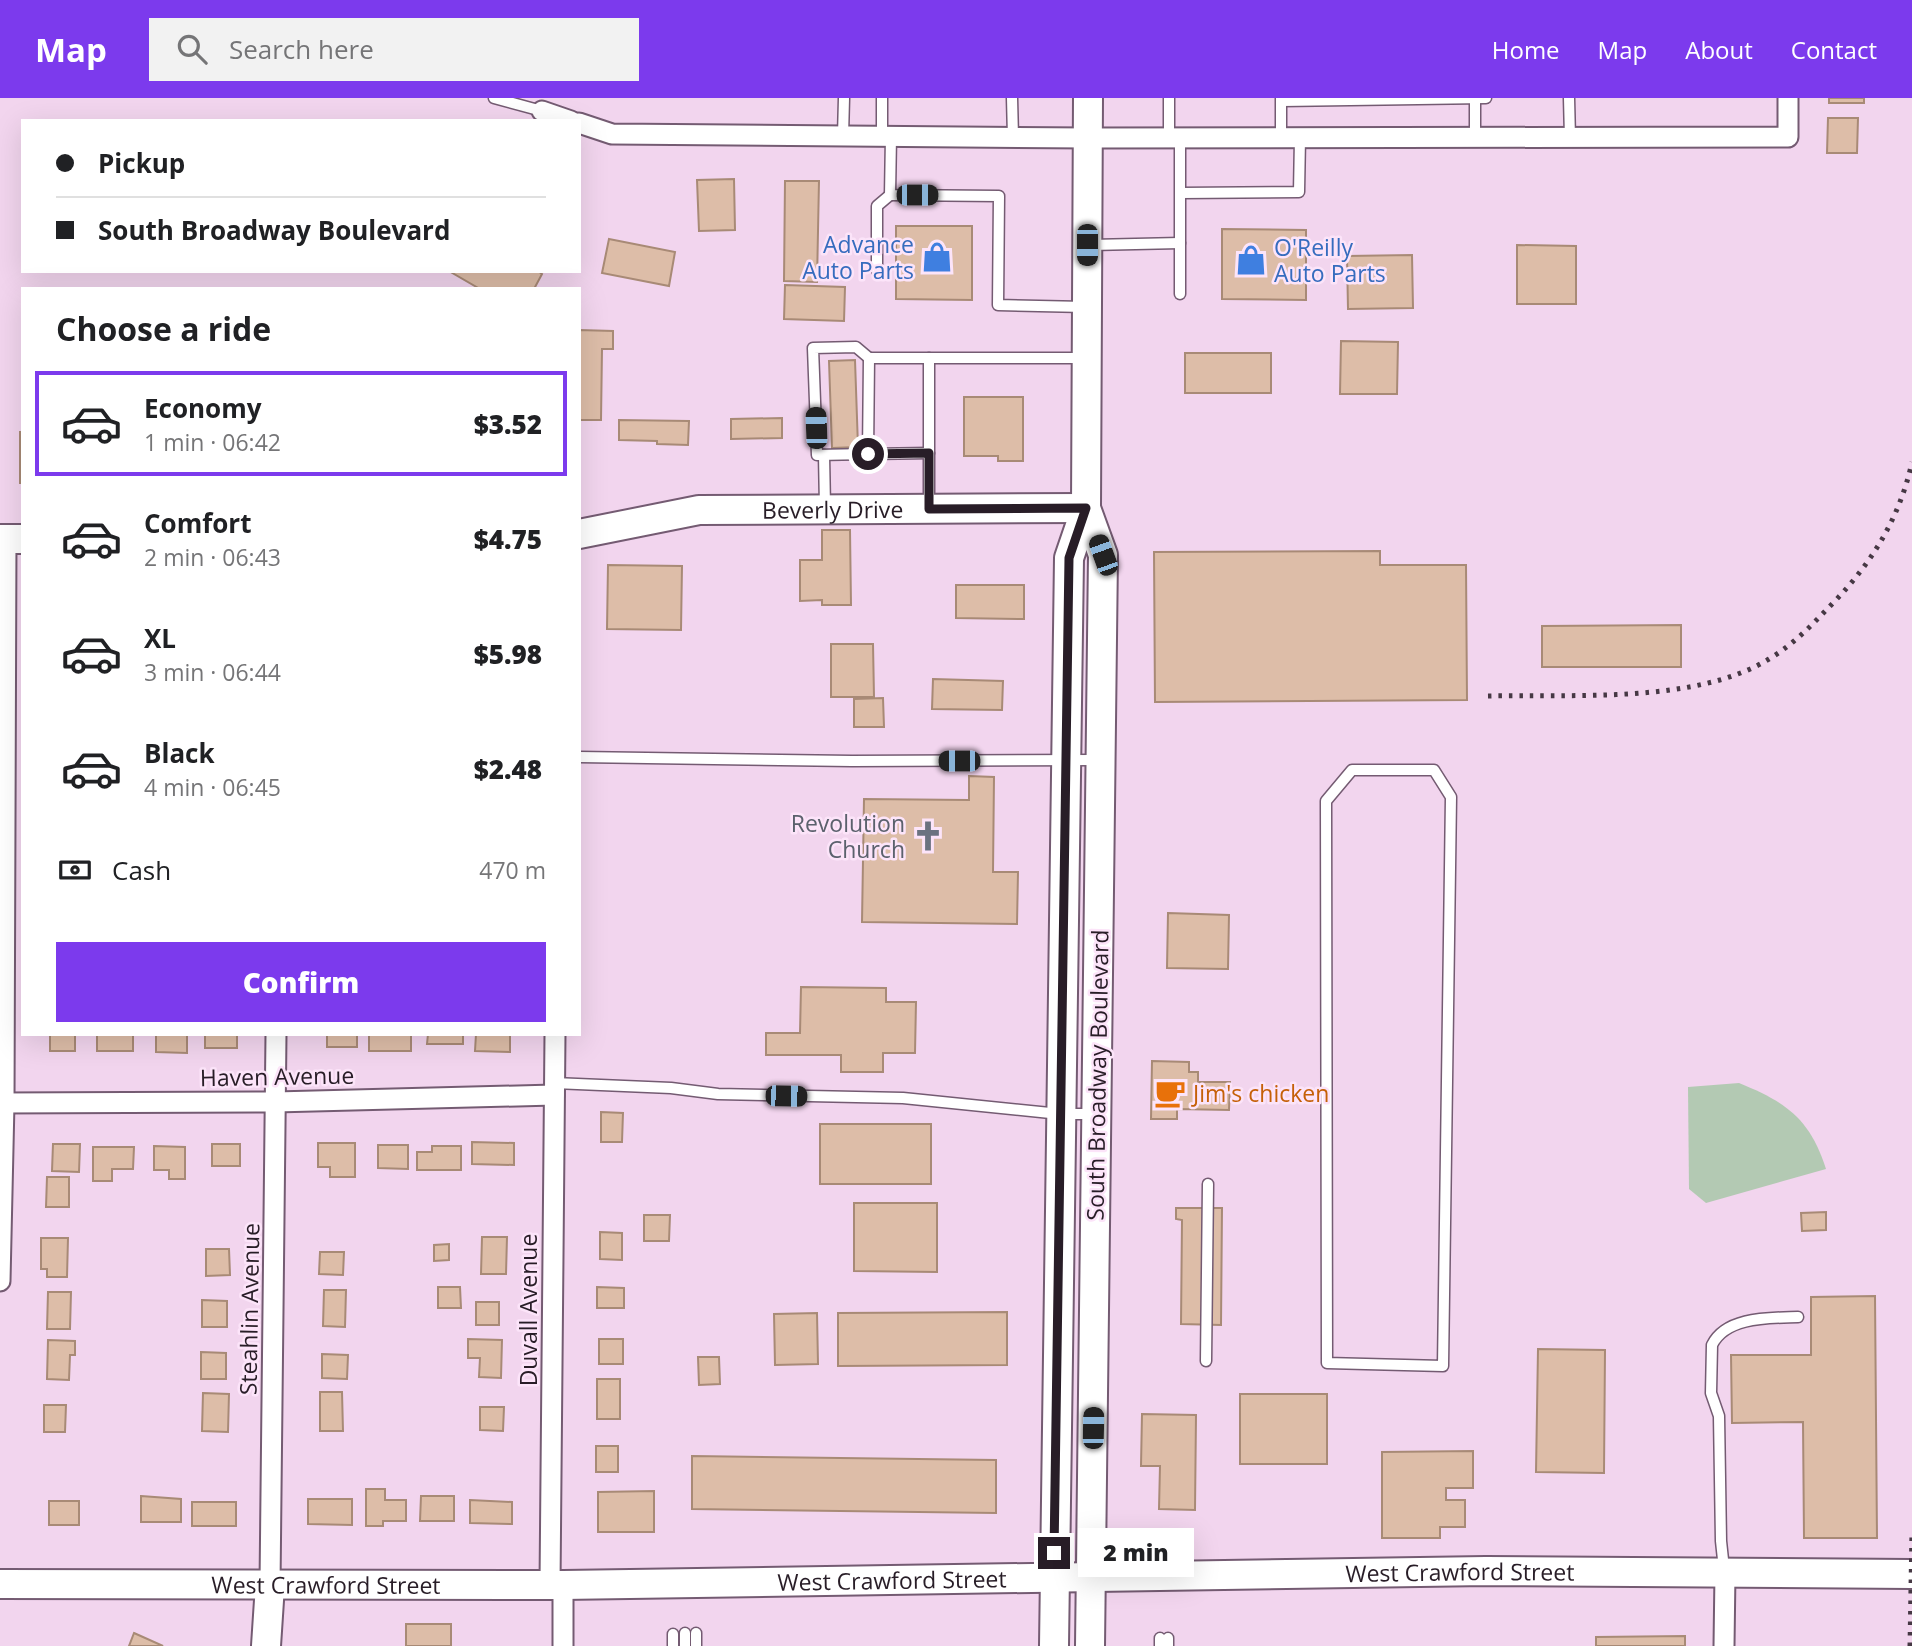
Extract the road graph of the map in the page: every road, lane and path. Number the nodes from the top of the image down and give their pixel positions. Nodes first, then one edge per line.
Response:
1 (494, 98) edge
2 (844, 98) edge
3 (882, 98) edge
4 (1012, 98) edge
5 (1088, 98) edge
6 (1169, 98) edge
7 (1475, 98) edge
8 (1486, 98) edge
9 (1569, 98) edge
10 (1788, 98) edge
11 (1282, 99) edge
12 (542, 111) joint
13 (565, 119) edge
14 (581, 124) edge
15 (843, 136) junction
16 (886, 136) junction
17 (1013, 137) junction
18 (1088, 138) junction
19 (1175, 138) junction
20 (1291, 138) junction
21 (1475, 138) junction
22 (1570, 138) junction
23 (1181, 193) junction
24 (890, 195) junction
25 (1180, 243) junction
26 (1087, 245) junction
27 (877, 271) dead end
28 (1180, 295) dead end
29 (1087, 307) junction
30 (869, 358) junction
31 (929, 358) junction
32 (1087, 358) junction
33 (929, 453) junction
34 (868, 454) junction
35 (824, 455) junction
36 (1086, 508) junction
37 (825, 509) junction
38 (929, 509) junction
39 (581, 534) edge
40 (10, 539) edge
41 (581, 757) edge
42 (1066, 760) junction
43 (1101, 761) junction
44 (1451, 797) joint
45 (276, 1036) edge
46 (555, 1036) edge
47 (554, 1089) junction
48 (275, 1102) junction
49 (2, 1103) edge
50 (1060, 1114) junction
51 (1096, 1114) junction
52 (1208, 1184) dead end
53 (0, 1281) edge
54 (1798, 1317) dead end
55 (1206, 1361) dead end
56 (1725, 1573) junction
57 (1912, 1574) edge
58 (1091, 1578) junction
59 (1054, 1579) junction
60 (0, 1584) edge
61 (270, 1585) junction
62 (557, 1585) junction
63 (673, 1634) dead end
64 (266, 1646) edge
65 (563, 1646) edge
66 (673, 1646) edge
67 (685, 1646) edge
68 (696, 1646) edge
69 (1054, 1646) edge
70 (1090, 1646) edge
71 (1724, 1646) edge

1 - 12 lane
2 - 15 lane
3 - 16 lane
4 - 17 lane
5 - 18 main road, South Broadway Boulevard
6 - 19 lane
7 - 8 lane
7 - 11 lane
7 - 21 lane
9 - 22 lane
10 - 22 street
11 - 20 lane
12 - 13 street
14 - 15 street
15 - 16 street
16 - 17 street
16 - 24 lane
17 - 18 street
18 - 19 street
18 - 26 main road, South Broadway Boulevard
19 - 20 street
19 - 23 lane
20 - 21 street
20 - 23 lane
21 - 22 street
23 - 25 lane
24 - 27 lane
24 - 29 lane
25 - 26 lane
25 - 28 lane
26 - 29 main road, South Broadway Boulevard
29 - 32 main road, South Broadway Boulevard
30 - 31 lane
30 - 34 lane
30 - 35 lane
31 - 32 lane
31 - 33 lane
32 - 36 main road, South Broadway Boulevard
33 - 34 lane
33 - 38 lane
34 - 35 lane
35 - 37 lane
36 - 38 main road, Beverly Drive
36 - 42 main road, South Broadway Boulevard
36 - 43 main road, South Broadway Boulevard
37 - 38 main road, Beverly Drive
37 - 39 main road, Beverly Drive
40 - 49 street
41 - 42 lane
42 - 43 lane
42 - 50 main road, South Broadway Boulevard
43 - 51 main road, South Broadway Boulevard
44 - 44 lane
45 - 48 street, Steahlin Avenue
46 - 47 street, Duvall Avenue
47 - 48 street, Haven Avenue
47 - 50 lane
47 - 62 street, Duvall Avenue
48 - 49 street, Haven Avenue
48 - 61 street, Steahlin Avenue
49 - 53 street
50 - 51 lane
50 - 59 main road, South Broadway Boulevard
51 - 58 main road, South Broadway Boulevard
52 - 55 lane
54 - 56 lane
56 - 57 main road, West Crawford Street
56 - 58 main road, West Crawford Street
56 - 71 street
58 - 59 main road, West Crawford Street
58 - 70 main road, South Broadway Boulevard
59 - 62 main road, West Crawford Street
59 - 69 main road, South Broadway Boulevard
60 - 61 main road, West Crawford Street
61 - 62 main road, West Crawford Street
61 - 64 main road
62 - 65 street, Duvall Avenue
63 - 66 lane
67 - 68 lane

